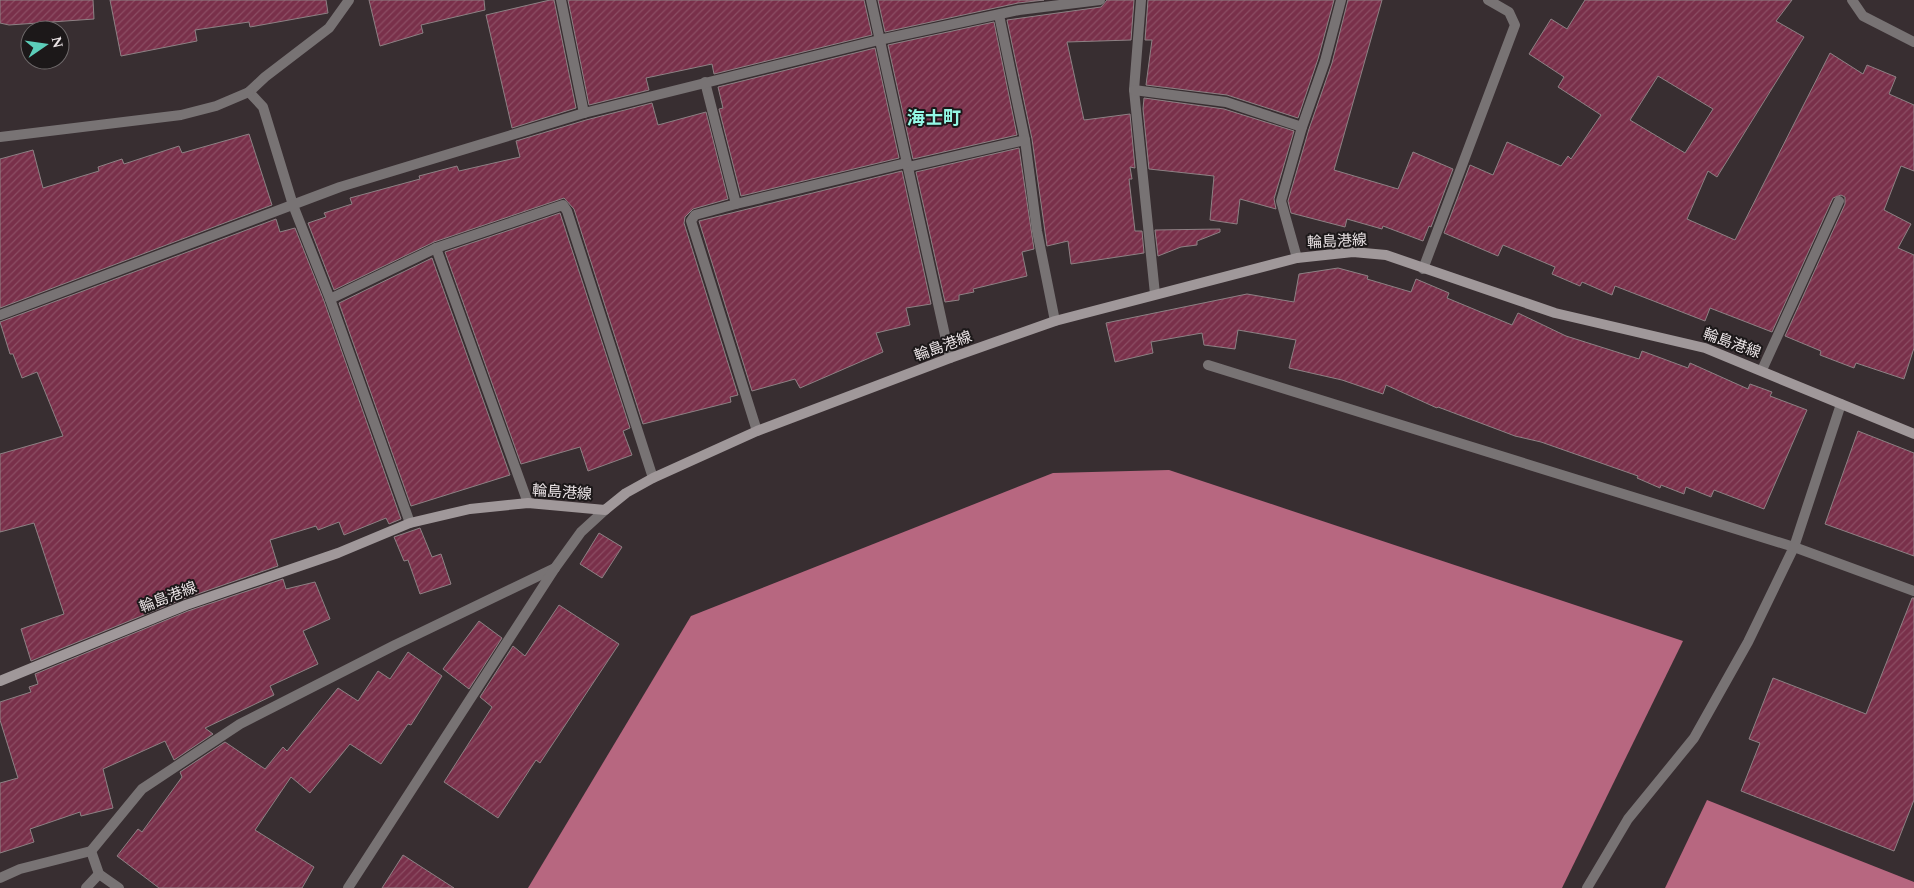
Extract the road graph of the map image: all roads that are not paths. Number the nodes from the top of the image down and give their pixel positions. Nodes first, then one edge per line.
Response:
1 (349, 0) edge
2 (562, 0) edge
3 (871, 0) edge
4 (1100, 0) edge
5 (1141, 0) edge
6 (1341, 0) edge
7 (1488, 0) edge
8 (1852, 0) edge
9 (1018, 5) edge
10 (999, 15) junction
11 (879, 40) junction
12 (1914, 42) edge
13 (705, 82) junction
14 (1134, 90) junction
15 (249, 92) junction
16 (584, 113) junction
17 (1302, 127) junction
18 (0, 136) edge
19 (1025, 140) junction
20 (907, 165) junction
21 (1839, 201) dead end
22 (736, 204) junction
23 (293, 205) junction
24 (436, 248) junction
25 (1297, 258) junction
26 (1424, 268) junction
27 (1155, 294) junction
28 (330, 299) junction
29 (0, 315) edge
30 (1055, 321) junction
31 (950, 358) junction
32 (1208, 365) dead end
33 (1762, 370) junction
34 (1841, 404) junction
35 (757, 431) junction
36 (1914, 434) edge
37 (653, 478) junction
38 (528, 503) junction
39 (605, 510) junction
40 (410, 523) junction
41 (1794, 547) junction
42 (556, 568) junction
43 (1914, 591) edge
44 (0, 680) edge
45 (91, 851) junction
46 (99, 874) junction
47 (0, 878) edge
48 (86, 888) edge
49 (119, 888) edge
50 (348, 888) edge
51 (1587, 888) edge

1 - 15 street
2 - 16 street
3 - 11 street
4 - 9 street
5 - 14 street
6 - 17 street
7 - 26 street
8 - 12 street
9 - 10 street
10 - 11 street
10 - 19 street
11 - 13 street
11 - 20 street
13 - 16 street
13 - 22 street
14 - 17 street
14 - 27 street
15 - 18 street
15 - 23 street
16 - 23 street
17 - 25 street
19 - 20 street
19 - 30 street
20 - 22 street
20 - 31 street
21 - 33 street
22 - 35 street
23 - 28 street
23 - 29 street
24 - 28 street
24 - 37 street
24 - 38 street
25 - 26 main road, 輪島港線
25 - 27 main road, 輪島港線
26 - 33 main road, 輪島港線
27 - 30 main road, 輪島港線
28 - 40 street
30 - 31 main road, 輪島港線
31 - 35 main road, 輪島港線
32 - 41 street
33 - 34 main road, 輪島港線
34 - 36 main road, 輪島港線
34 - 41 street
35 - 37 main road, 輪島港線
37 - 39 main road, 輪島港線
38 - 39 main road, 輪島港線
38 - 40 main road, 輪島港線
39 - 42 street
40 - 44 main road, 輪島港線
41 - 43 street
41 - 51 street
42 - 45 street
42 - 50 street
45 - 46 street
45 - 47 street
46 - 48 street
46 - 49 street

